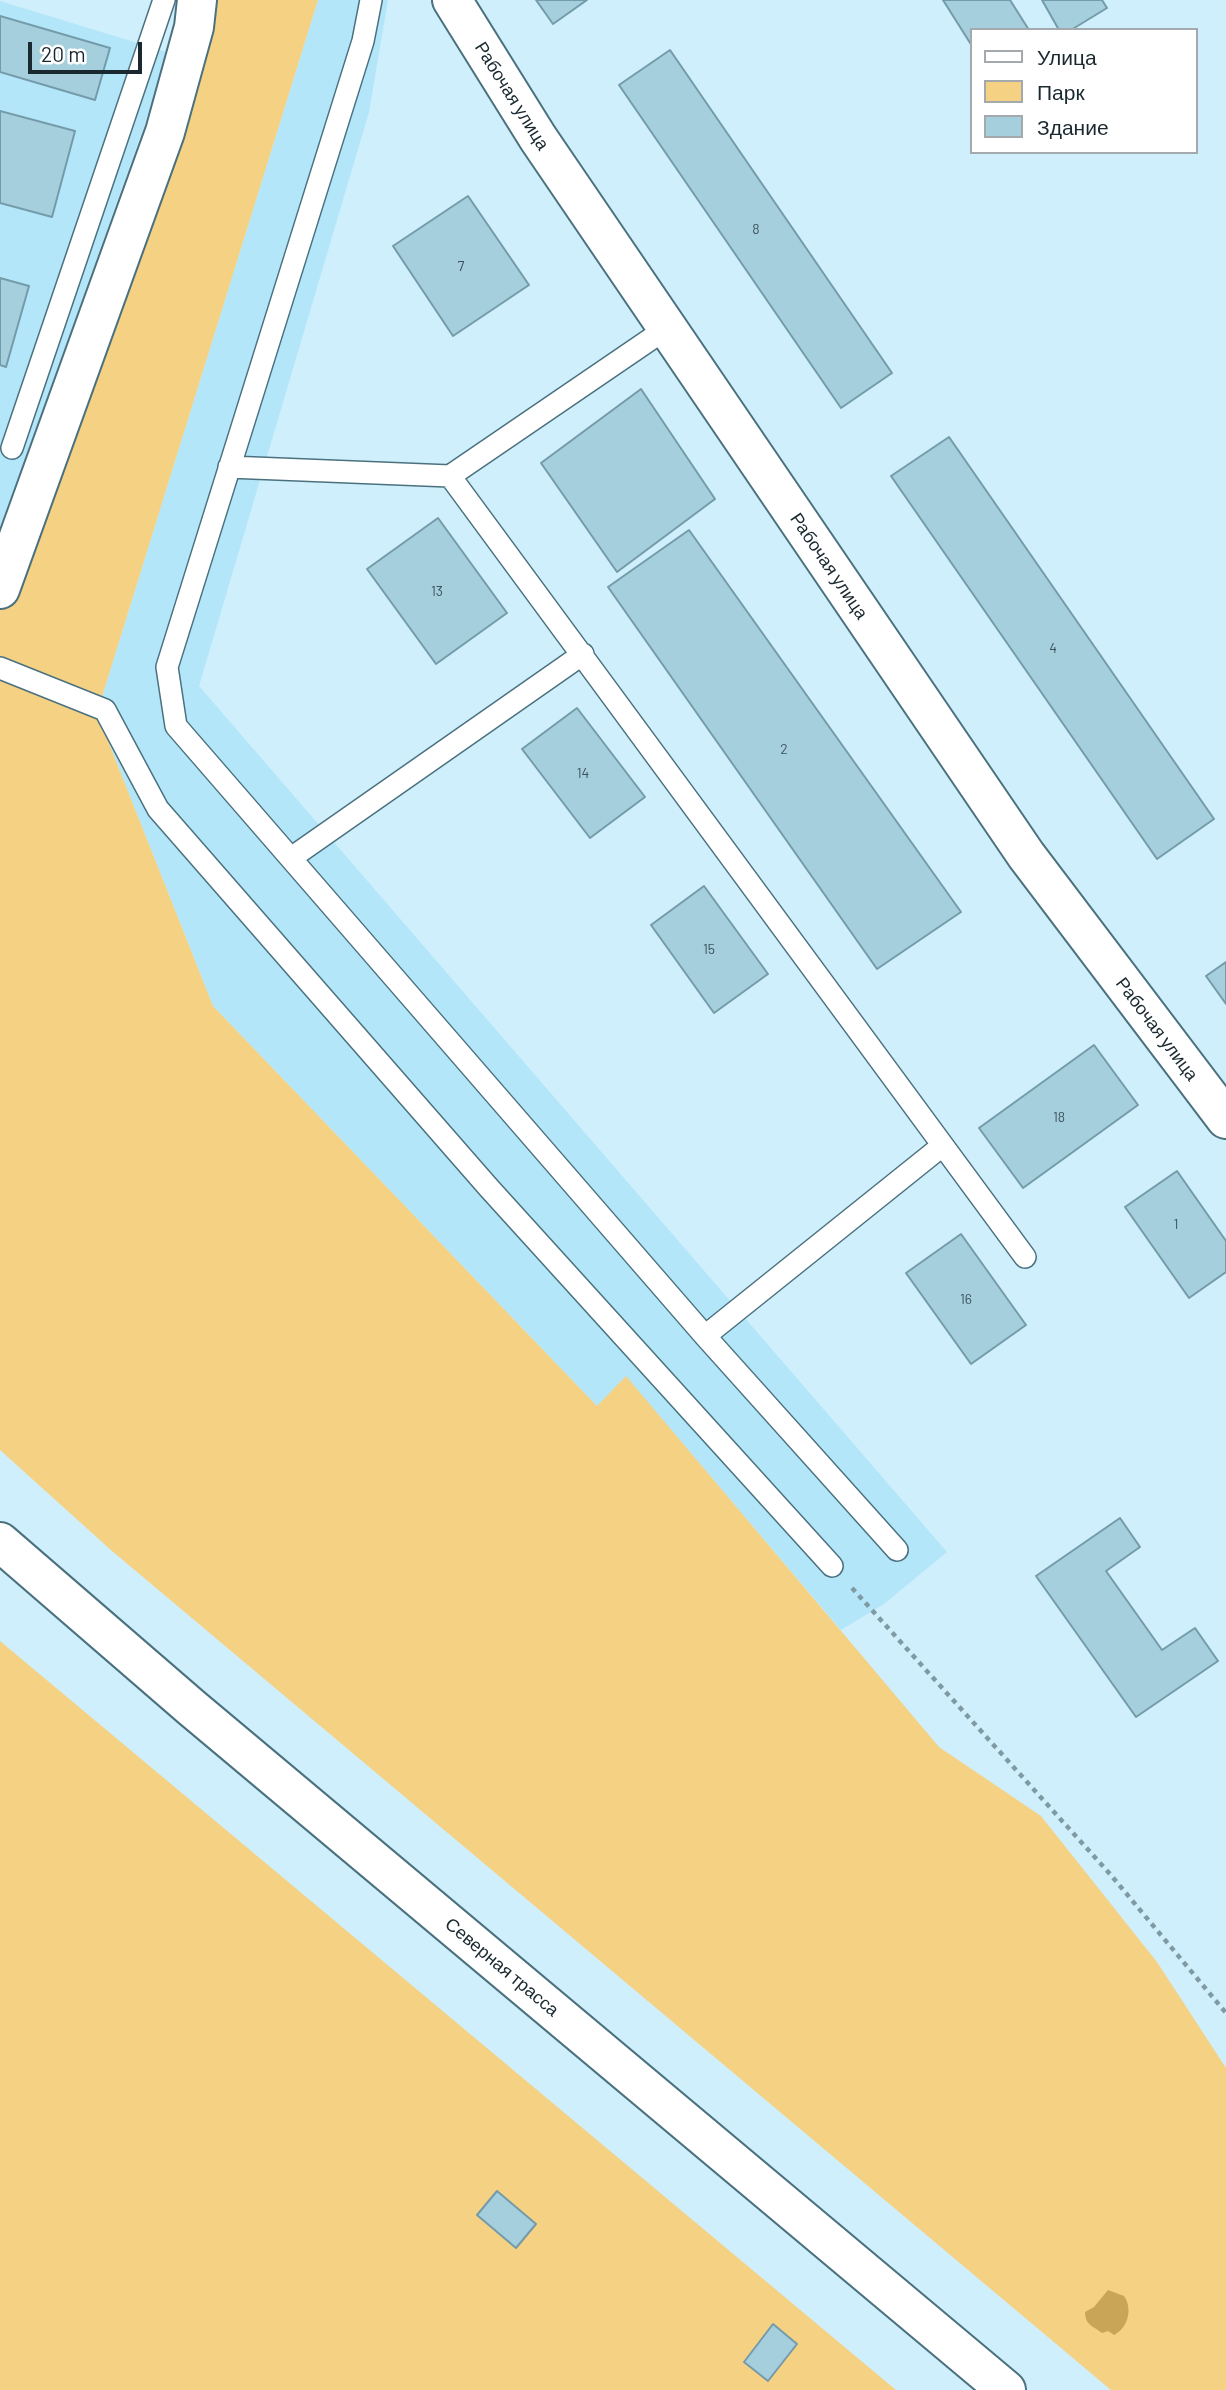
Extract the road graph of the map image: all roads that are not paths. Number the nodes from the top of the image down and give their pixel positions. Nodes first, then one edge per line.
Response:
1 (164, 0) edge
2 (197, 0) edge
3 (371, 0) edge
4 (452, 0) edge
5 (667, 328) junction
6 (12, 448) dead end
7 (229, 467) junction
8 (450, 476) junction
9 (0, 589) edge
10 (583, 654) junction
11 (0, 668) edge
12 (291, 858) junction
13 (1226, 1119) edge
14 (942, 1146) junction
15 (1025, 1257) dead end
16 (705, 1336) junction
17 (0, 1542) edge
18 (898, 1550) dead end
19 (832, 1566) road end
20 (1006, 2390) edge

1 - 6 lane
2 - 9 street
3 - 7 lane
4 - 5 street, Рабочая улица
5 - 8 lane
5 - 13 street, Рабочая улица
7 - 8 lane
7 - 12 lane
8 - 10 lane
10 - 12 lane
10 - 14 lane
11 - 19 lane
12 - 16 lane
14 - 15 lane
14 - 16 lane
16 - 18 lane
17 - 20 street, Северная трасса

